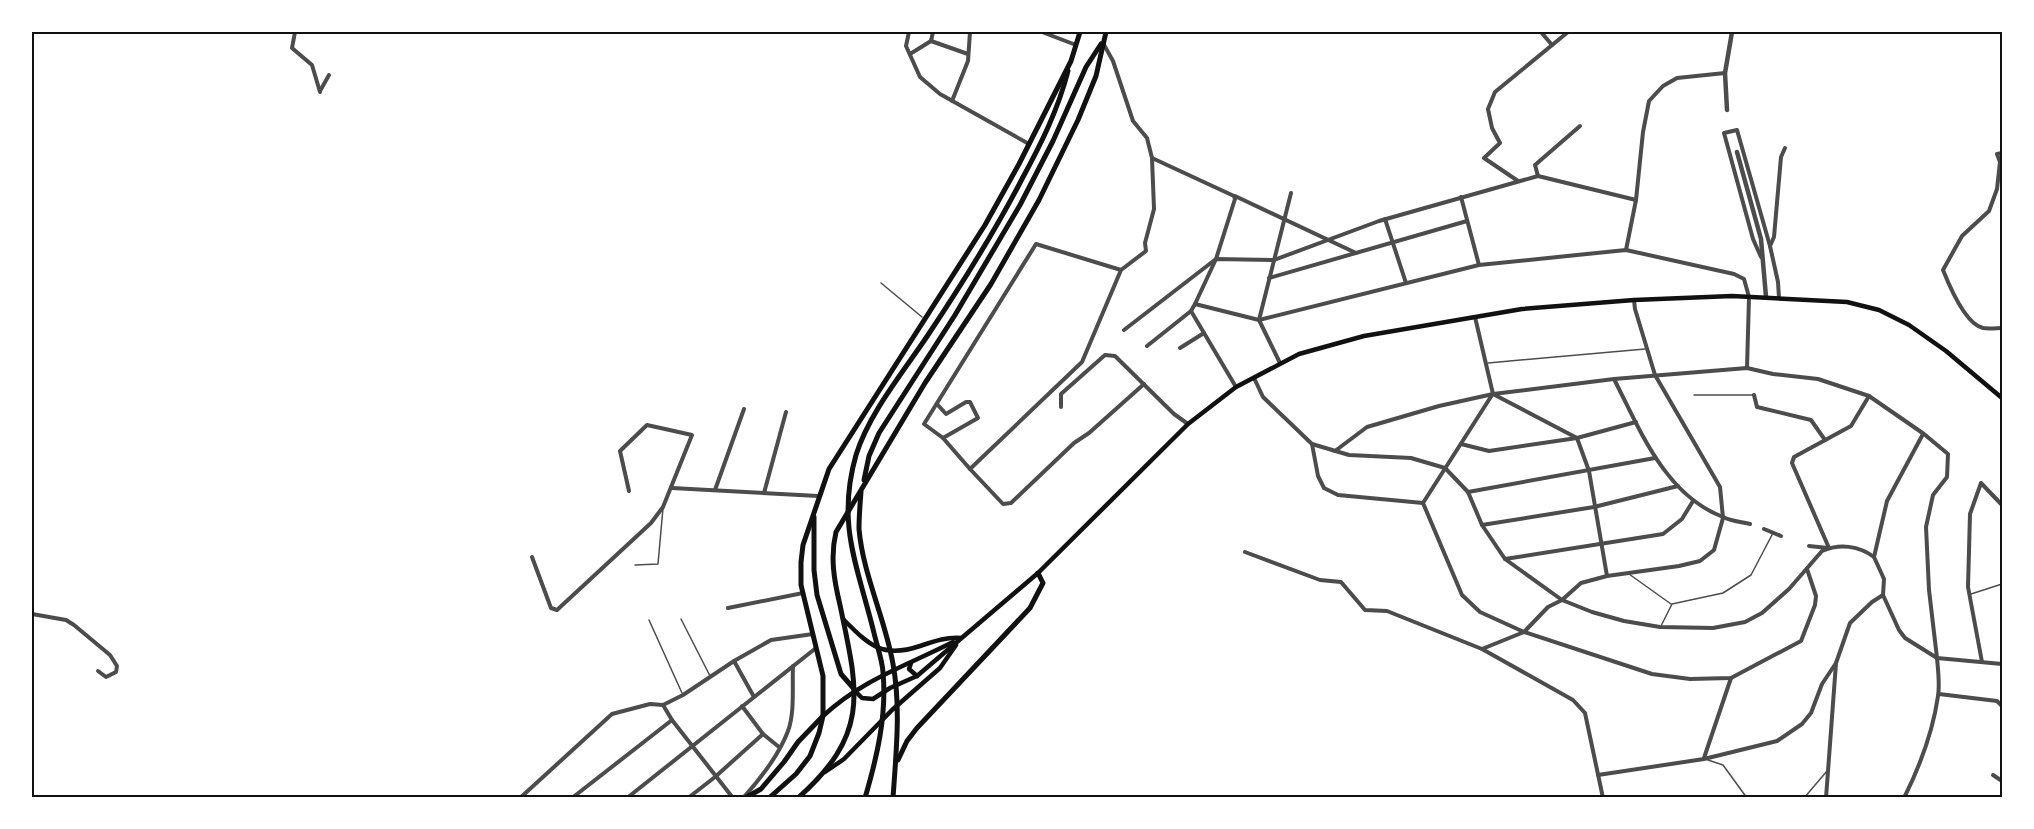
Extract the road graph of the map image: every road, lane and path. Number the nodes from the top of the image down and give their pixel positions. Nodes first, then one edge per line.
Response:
1 (295, 32) edge
2 (909, 32) edge
3 (933, 32) edge
4 (970, 32) edge
5 (1042, 32) edge
6 (1080, 32) edge
7 (1106, 32) edge
8 (1541, 32) edge
9 (1568, 32) edge
10 (1732, 32) edge
11 (931, 41) junction
12 (1103, 42) junction
13 (1076, 45) junction
14 (1552, 45) junction
15 (910, 54) junction
16 (969, 54) junction
17 (1071, 61) junction
18 (1725, 73) junction
19 (329, 75) dead end
20 (952, 101) junction
21 (1727, 110) dead end
22 (1580, 126) dead end
23 (1029, 144) junction
24 (1785, 148) dead end
25 (1737, 152) dead end
26 (2002, 153) edge
27 (1152, 158) junction
28 (1192, 176) junction
29 (1538, 176) junction
30 (1518, 181) junction
31 (1291, 193) dead end
32 (1461, 197) junction
33 (1636, 200) junction
34 (1284, 219) junction
35 (1385, 219) junction
36 (1467, 221) junction
37 (1328, 240) junction
38 (1393, 242) junction
39 (1770, 246) junction
40 (1626, 250) junction
41 (1356, 253) junction
42 (1761, 257) junction
43 (1216, 259) junction
44 (1274, 260) junction
45 (1479, 265) junction
46 (1121, 270) junction
47 (1269, 278) junction
48 (881, 283) dead end
49 (1406, 283) junction
50 (1749, 297) junction
51 (1766, 297) junction
52 (1779, 298) junction
53 (1634, 300) junction
54 (1195, 304) junction
55 (1191, 311) junction
56 (1475, 317) junction
57 (925, 318) junction
58 (1259, 320) junction
59 (2002, 328) edge
60 (1124, 330) dead end
61 (1204, 333) junction
62 (1147, 346) dead end
63 (1180, 348) dead end
64 (1646, 349) junction
65 (1280, 363) junction
66 (1486, 363) junction
67 (1747, 368) junction
68 (1654, 375) junction
69 (1254, 378) junction
70 (1614, 379) junction
71 (1144, 384) junction
72 (1236, 387) junction
73 (1493, 394) junction
74 (1694, 395) dead end
75 (1754, 395) joint
76 (1869, 396) junction
77 (2002, 398) edge
78 (937, 404) junction
79 (1061, 406) dead end
80 (744, 409) dead end
81 (786, 412) dead end
82 (1636, 422) junction
83 (1188, 424) junction
84 (1924, 434) junction
85 (943, 438) junction
86 (1577, 438) junction
87 (1825, 440) junction
88 (1312, 444) junction
89 (1461, 444) junction
90 (1335, 450) junction
91 (1655, 458) junction
92 (1445, 468) junction
93 (970, 469) junction
94 (1589, 471) junction
95 (1678, 486) junction
96 (672, 488) junction
97 (715, 490) junction
98 (629, 491) dead end
99 (1468, 492) junction
100 (764, 493) junction
101 (818, 496) junction
102 (1693, 501) junction
103 (1423, 502) junction
104 (2002, 505) edge
105 (663, 507) junction
106 (1594, 507) junction
107 (813, 512) junction
108 (1723, 518) junction
109 (1750, 524) dead end
110 (1482, 525) junction
111 (1764, 529) dead end
112 (1773, 533) junction
113 (1781, 536) dead end
114 (1602, 543) junction
115 (1809, 546) dead end
116 (1829, 548) junction
117 (1245, 552) dead end
118 (532, 557) dead end
119 (1874, 557) junction
120 (1505, 559) junction
121 (635, 565) dead end
122 (1807, 569) junction
123 (1038, 573) junction
124 (1629, 574) junction
125 (1607, 576) junction
126 (2002, 584) edge
127 (802, 593) junction
128 (1970, 594) junction
129 (1883, 595) junction
130 (1562, 600) junction
131 (1672, 604) junction
132 (728, 608) dead end
133 (32, 614) edge
134 (681, 619) dead end
135 (843, 619) junction
136 (649, 620) dead end
137 (1660, 627) junction
138 (1524, 632) junction
139 (813, 634) junction
140 (961, 638) junction
141 (816, 648) junction
142 (1482, 649) junction
143 (1937, 658) junction
144 (734, 661) junction
145 (1982, 662) junction
146 (911, 663) junction
147 (1836, 663) junction
148 (2002, 664) edge
149 (793, 666) junction
150 (98, 671) dead end
151 (710, 676) junction
152 (917, 676) junction
153 (1731, 678) junction
154 (855, 691) junction
155 (1939, 693) junction
156 (683, 695) junction
157 (754, 697) junction
158 (663, 705) junction
159 (742, 706) junction
160 (2002, 706) edge
161 (823, 716) junction
162 (672, 720) junction
163 (764, 734) junction
164 (692, 746) junction
165 (779, 747) junction
166 (1704, 759) junction
167 (896, 764) junction
168 (1827, 770) junction
169 (1598, 775) junction
170 (1993, 775) dead end
171 (820, 776) junction
172 (715, 777) junction
173 (2002, 781) edge
174 (520, 798) edge
175 (572, 798) edge
176 (627, 798) edge
177 (688, 798) edge
178 (733, 798) edge
179 (744, 798) edge
180 (769, 798) edge
181 (798, 798) edge
182 (865, 798) edge
183 (893, 798) edge
184 (1603, 798) edge
185 (1747, 798) edge
186 (1804, 798) edge
187 (1826, 798) edge
188 (1904, 798) edge

1 - 19 street
2 - 15 street
3 - 11 street
4 - 16 street
5 - 13 street
6 - 13 main road
7 - 12 main road
8 - 14 street
9 - 14 street
10 - 18 street
11 - 15 street
11 - 16 street
12 - 27 street
12 - 135 main road
12 - 167 main road
13 - 17 main road
14 - 30 street
15 - 20 street
16 - 20 street
17 - 23 main road
17 - 182 main road
18 - 21 street
18 - 33 street
20 - 23 street
22 - 29 street
23 - 57 main road
24 - 39 street
25 - 42 street
26 - 59 street
27 - 28 street
27 - 46 street
28 - 34 street
28 - 43 street
29 - 30 street
29 - 33 street
30 - 32 street
31 - 34 street
32 - 35 street
32 - 36 street
33 - 40 street
34 - 37 street
34 - 44 street
35 - 37 street
35 - 38 street
36 - 38 street
36 - 45 street
37 - 41 street
37 - 44 street
38 - 41 street
38 - 49 street
39 - 42 street
39 - 52 street
40 - 45 street
40 - 50 street
41 - 47 street
42 - 51 street
43 - 44 street
43 - 54 street
43 - 60 street
44 - 47 street
45 - 49 street
46 - 78 street
46 - 93 street
47 - 58 street
48 - 57 lane
49 - 58 street
50 - 51 main road
50 - 53 main road
50 - 67 street
51 - 52 main road
52 - 77 main road
53 - 56 main road
53 - 64 street
54 - 55 street
54 - 58 street
55 - 61 street
55 - 62 street
56 - 65 main road
56 - 66 street
57 - 101 main road
58 - 65 street
61 - 63 street
61 - 72 street
64 - 66 lane
64 - 68 street
65 - 69 main road
66 - 73 street
67 - 68 street
67 - 76 street
68 - 70 street
68 - 108 street
69 - 72 main road
69 - 88 street
70 - 73 street
70 - 82 street
71 - 79 street
71 - 83 street
71 - 93 street
72 - 83 main road
73 - 86 street
73 - 89 street
73 - 90 street
74 - 75 lane
75 - 87 street
76 - 84 street
76 - 87 street
78 - 85 street
78 - 85 street
80 - 97 street
81 - 100 street
82 - 86 street
82 - 91 street
83 - 123 main road
84 - 119 street
84 - 143 street
85 - 93 street
86 - 89 street
86 - 94 street
87 - 116 street
88 - 90 street
88 - 103 street
89 - 92 street
90 - 92 street
91 - 94 street
91 - 95 street
92 - 99 street
92 - 103 street
94 - 99 street
94 - 106 street
95 - 102 street
95 - 106 street
96 - 97 street
96 - 98 street
96 - 105 street
97 - 100 street
99 - 110 street
100 - 101 street
101 - 107 main road
102 - 108 street
102 - 114 street
103 - 138 street
104 - 128 street
105 - 118 street
105 - 121 lane
106 - 110 street
106 - 114 street
107 - 127 main road
107 - 154 main road
108 - 109 street
108 - 124 street
110 - 120 street
111 - 112 street
112 - 113 street
112 - 131 lane
114 - 120 street
114 - 125 street
115 - 116 street
116 - 119 street
116 - 122 street
117 - 142 street
119 - 129 street
120 - 130 street
122 - 137 street
122 - 153 street
123 - 140 main road
123 - 167 main road
124 - 125 street
124 - 131 lane
125 - 130 street
126 - 128 lane
127 - 132 street
127 - 139 main road
128 - 145 street
129 - 143 street
129 - 147 street
130 - 137 street
130 - 138 street
131 - 137 lane
133 - 150 street
134 - 151 lane
135 - 140 main road
135 - 154 main road
136 - 156 lane
138 - 142 street
138 - 153 street
139 - 141 main road
139 - 144 street
140 - 146 main road
140 - 152 main road
140 - 171 main road
141 - 149 street
141 - 161 main road
142 - 169 street
143 - 145 street
143 - 155 street
144 - 151 street
144 - 157 street
145 - 148 street
146 - 152 main road
146 - 154 main road
147 - 166 street
147 - 168 street
149 - 157 street
149 - 165 street
151 - 156 street
152 - 154 main road
153 - 166 street
154 - 161 main road
154 - 171 main road
155 - 160 street
155 - 188 street
156 - 158 street
157 - 159 street
158 - 162 street
158 - 174 street
159 - 163 street
159 - 164 street
161 - 179 main road
161 - 180 main road
162 - 164 street
162 - 175 street
163 - 165 street
163 - 172 street
164 - 172 street
164 - 176 street
165 - 179 street
166 - 169 street
166 - 185 lane
167 - 183 main road
168 - 186 lane
168 - 187 street
169 - 184 street
170 - 173 street
171 - 181 main road
172 - 177 street
172 - 178 street

